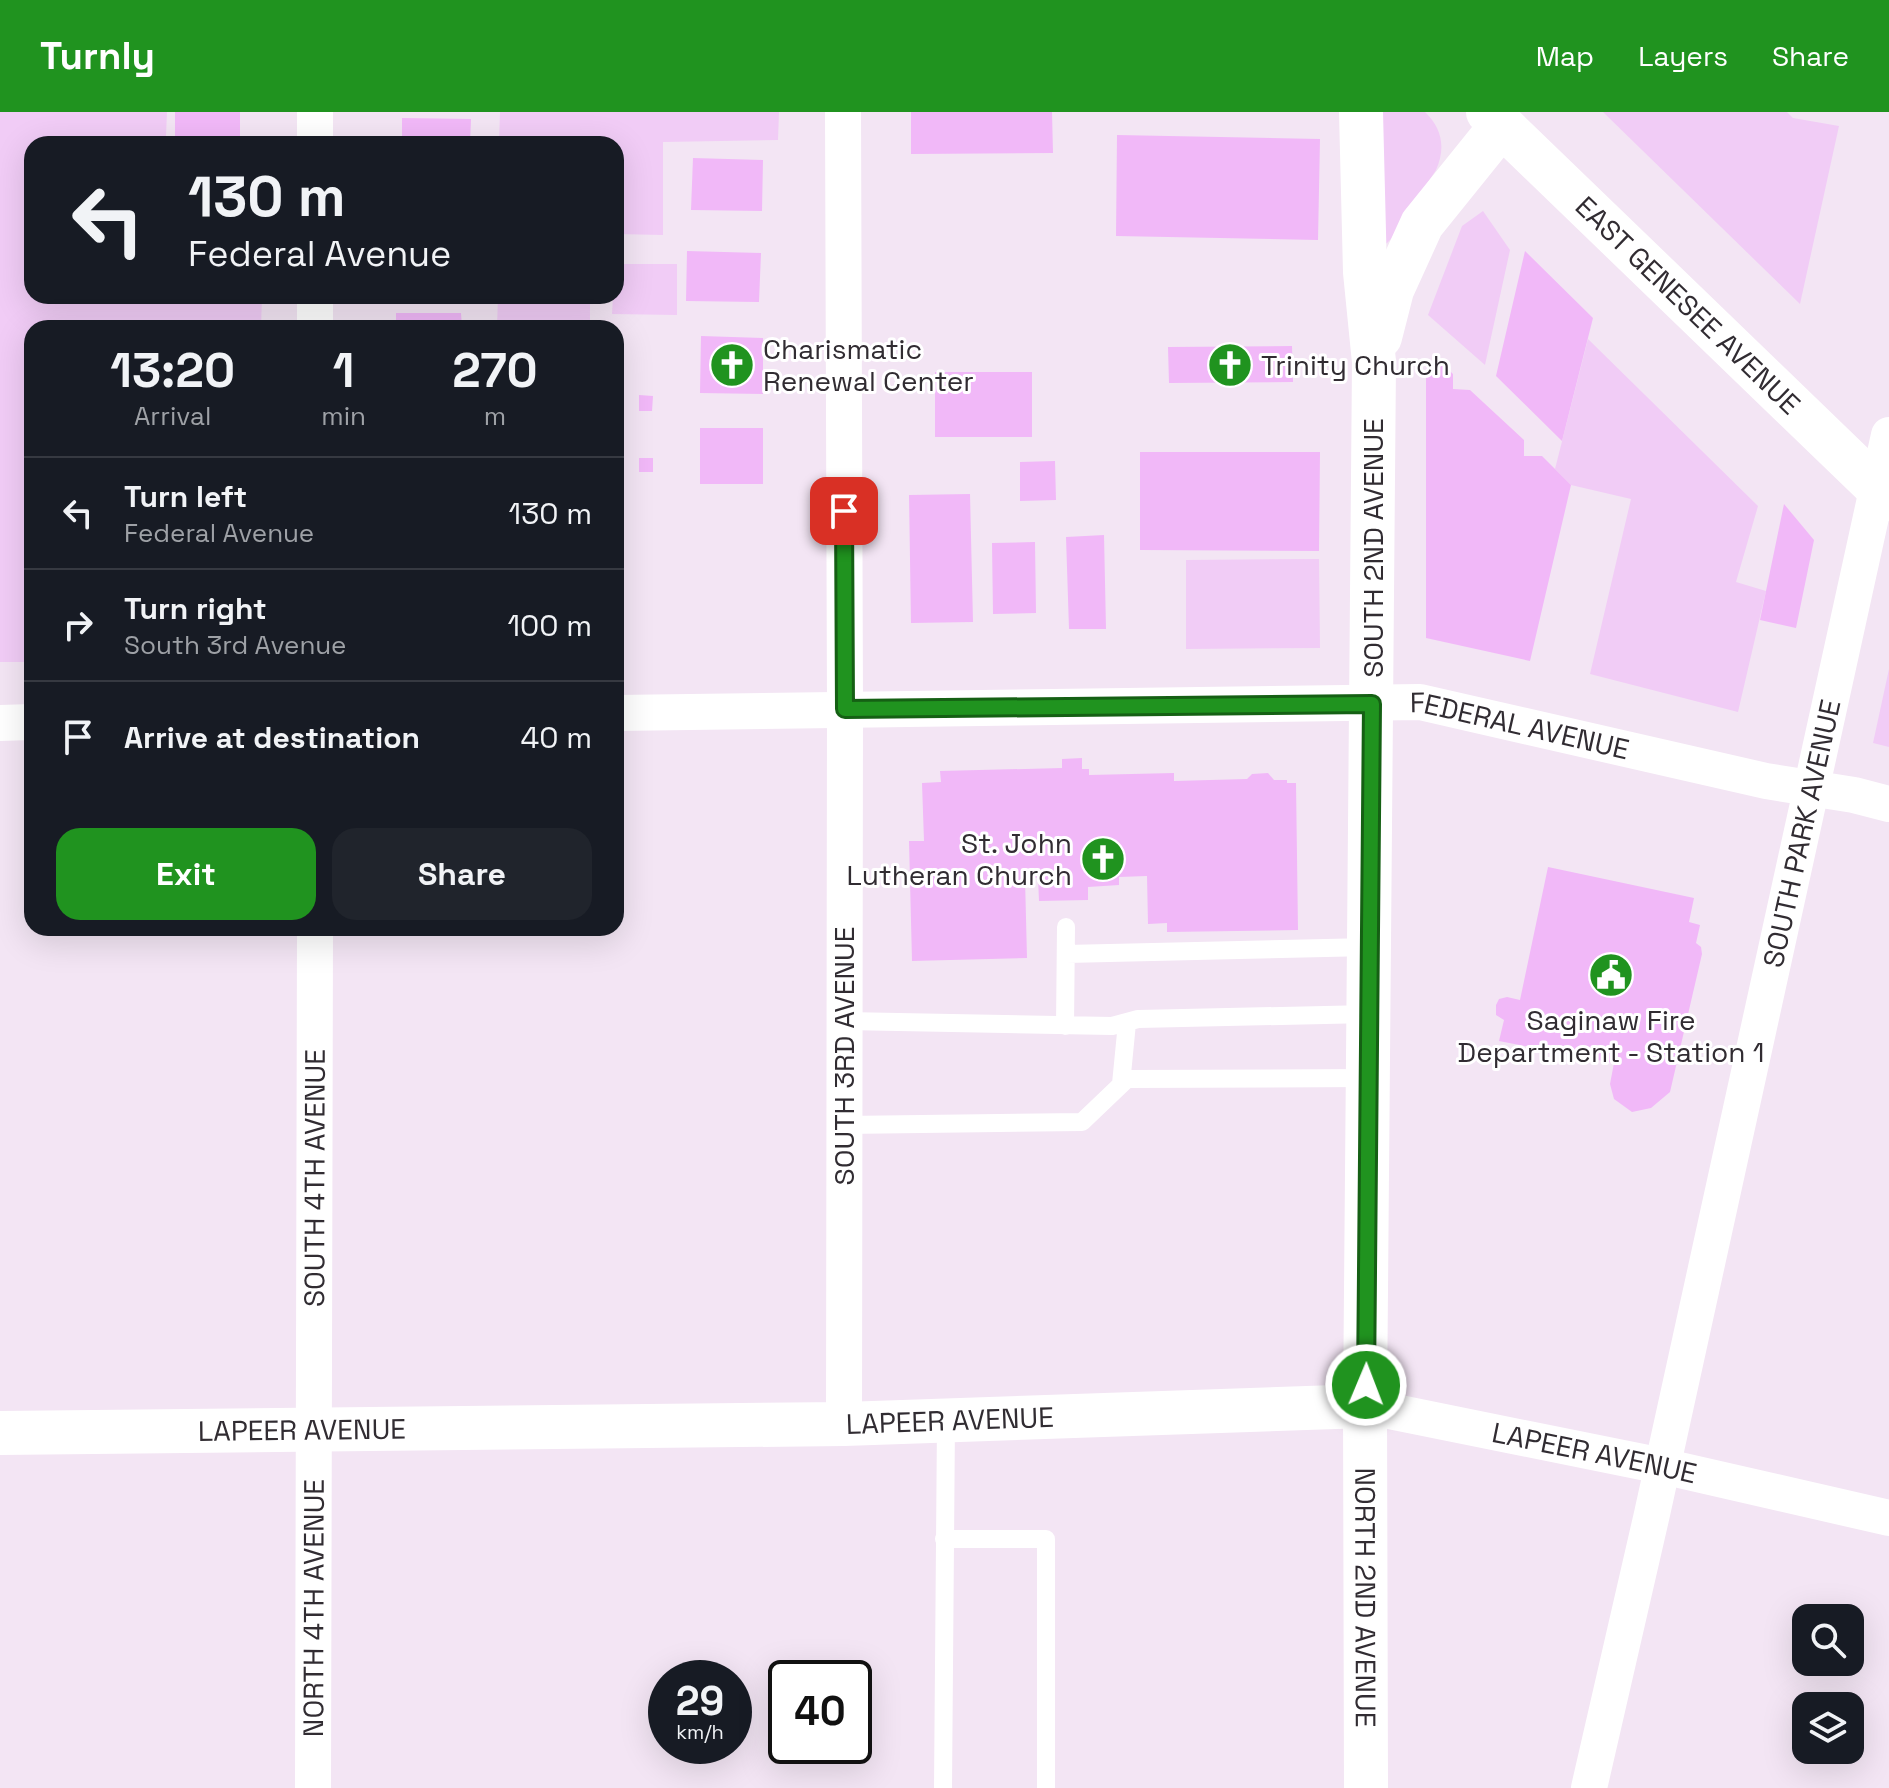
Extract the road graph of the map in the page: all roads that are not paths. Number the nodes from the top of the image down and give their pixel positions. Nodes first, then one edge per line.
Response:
1 (315, 112) edge
2 (843, 112) edge
3 (1361, 112) edge
4 (1494, 119) edge
5 (315, 136) edge
6 (1374, 362) junction
7 (1889, 435) edge
8 (1883, 494) edge
9 (1372, 704) junction
10 (845, 709) junction
11 (624, 713) edge
12 (24, 722) edge
13 (0, 723) edge
14 (1812, 788) junction
15 (1889, 804) edge
16 (1066, 927) dead end
17 (315, 936) edge
18 (1370, 947) junction
19 (1066, 954) junction
20 (1369, 1014) junction
21 (845, 1021) junction
22 (1127, 1023) junction
23 (1065, 1026) junction
24 (1369, 1078) junction
25 (1121, 1084) junction
26 (844, 1125) junction
27 (1365, 1406) junction
28 (946, 1421) junction
29 (844, 1424) junction
30 (314, 1428) junction
31 (0, 1433) edge
32 (1662, 1466) junction
33 (1889, 1518) edge
34 (944, 1539) junction
35 (313, 1788) edge
36 (943, 1788) edge
37 (1046, 1788) edge
38 (1366, 1788) edge
39 (1589, 1788) edge

1 - 5 street
2 - 10 street, SOUTH 3RD AVENUE
3 - 6 street, SOUTH 2ND AVENUE
4 - 6 street, SOUTH 2ND AVENUE
4 - 8 street, EAST GENESEE AVENUE
6 - 9 street, SOUTH 2ND AVENUE
7 - 8 street, SOUTH PARK AVENUE
8 - 14 street, SOUTH PARK AVENUE
9 - 10 street, FEDERAL AVENUE
9 - 14 street, FEDERAL AVENUE
9 - 18 street, SOUTH 2ND AVENUE
10 - 11 street, FEDERAL AVENUE
10 - 21 street, SOUTH 3RD AVENUE
12 - 13 street
14 - 15 street, FEDERAL AVENUE
14 - 32 street, SOUTH PARK AVENUE
16 - 19 lane
17 - 30 street, SOUTH 4TH AVENUE
18 - 19 lane
18 - 20 street, SOUTH 2ND AVENUE
19 - 23 lane
20 - 22 lane
20 - 24 street, SOUTH 2ND AVENUE
21 - 23 lane
21 - 26 street, SOUTH 3RD AVENUE
22 - 23 lane
22 - 25 lane
24 - 25 lane
24 - 27 street, SOUTH 2ND AVENUE
25 - 26 lane
26 - 29 street, SOUTH 3RD AVENUE
27 - 28 street, LAPEER AVENUE
27 - 32 street, LAPEER AVENUE
27 - 38 street, NORTH 2ND AVENUE
28 - 29 street, LAPEER AVENUE
28 - 34 lane
29 - 30 street, LAPEER AVENUE
30 - 31 street, LAPEER AVENUE
30 - 35 street, NORTH 4TH AVENUE
32 - 33 street, LAPEER AVENUE
32 - 39 street, SOUTH PARK AVENUE
34 - 36 lane
34 - 37 lane

